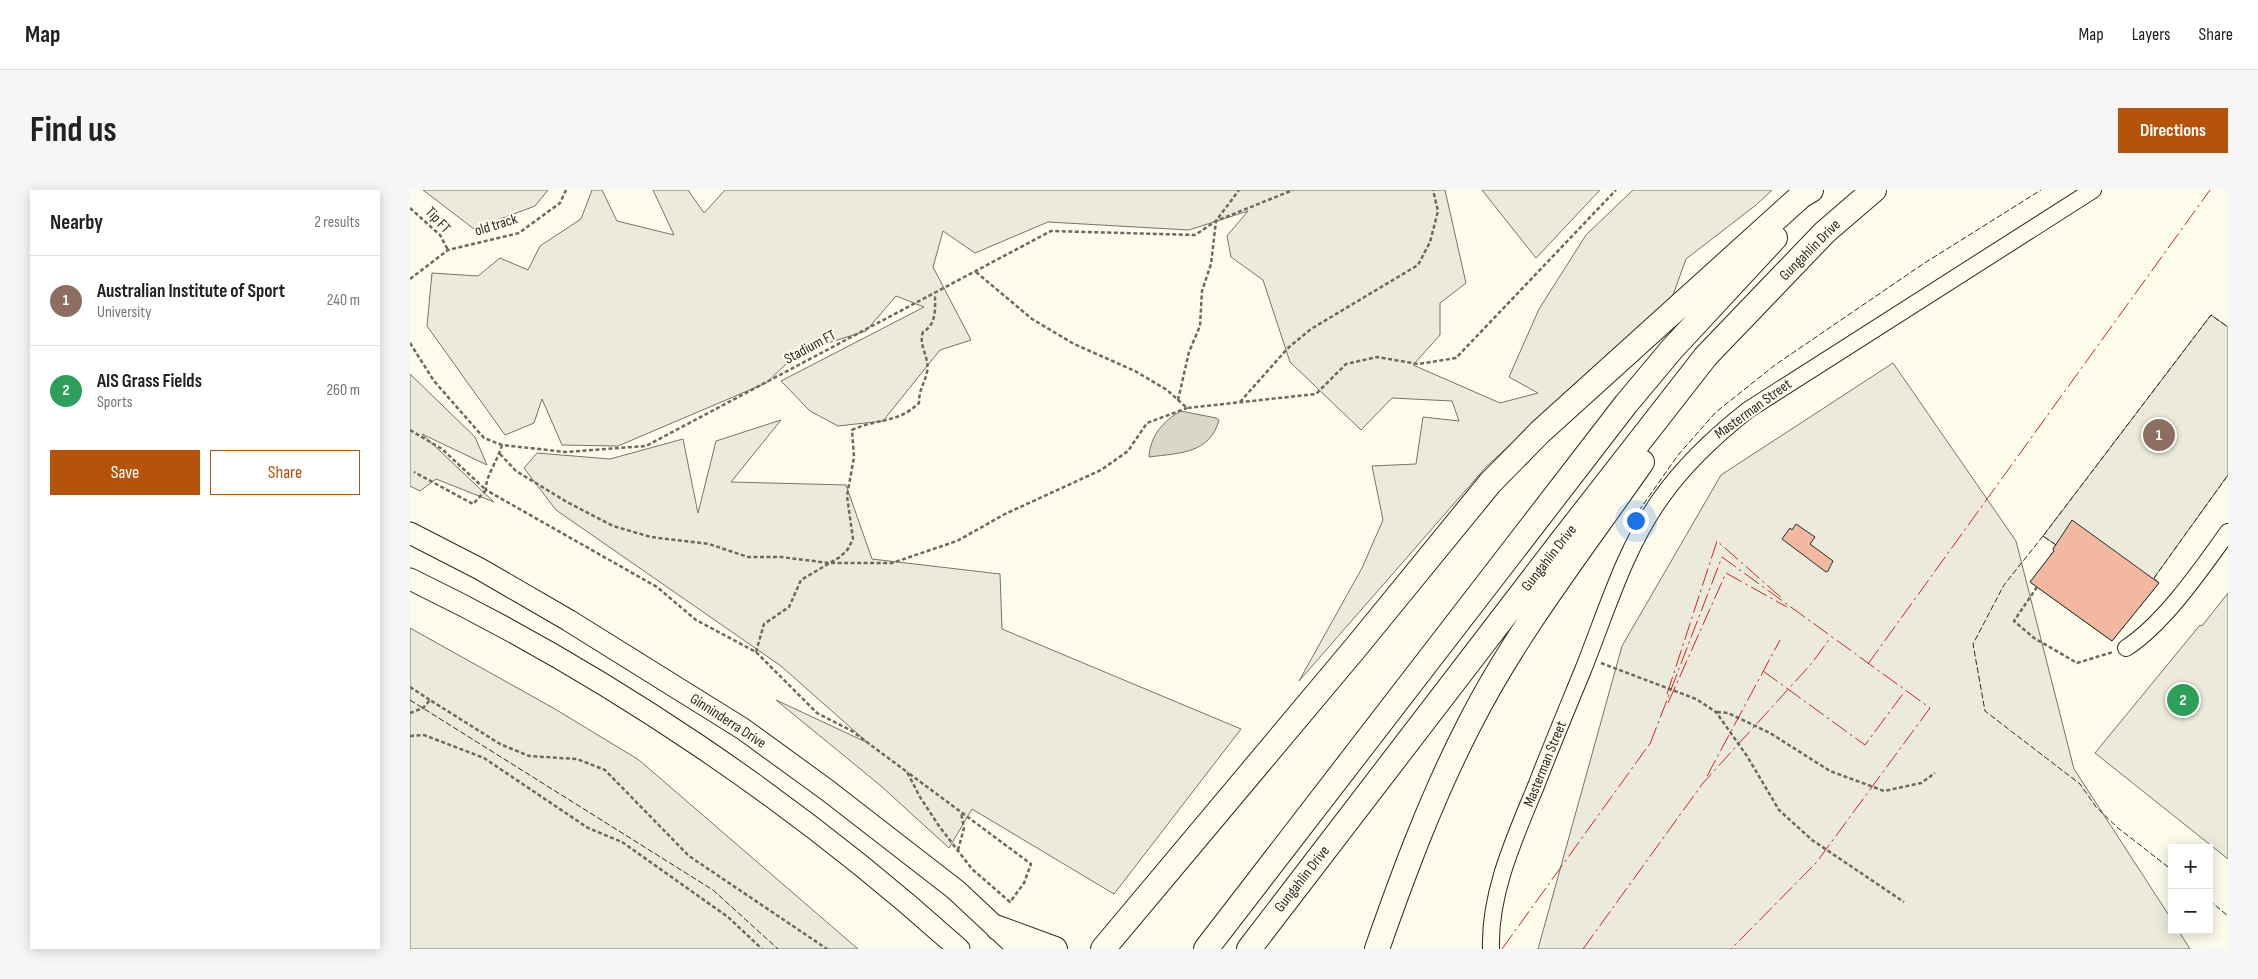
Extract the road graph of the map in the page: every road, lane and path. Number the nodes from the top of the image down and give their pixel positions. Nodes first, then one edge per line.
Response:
1 (566, 190) edge
2 (1239, 190) edge
3 (1293, 190) edge
4 (1433, 190) edge
5 (1616, 190) edge
6 (1811, 190) edge
7 (1821, 190) edge
8 (1874, 190) edge
9 (2093, 190) edge
10 (410, 208) edge
11 (1216, 221) junction
12 (448, 250) junction
13 (976, 272) junction
14 (410, 280) edge
15 (1775, 285) junction
16 (934, 294) junction
17 (410, 343) edge
18 (1178, 400) junction
19 (1240, 402) junction
20 (1187, 408) junction
21 (410, 430) edge
22 (502, 445) junction
23 (500, 454) junction
24 (414, 472) dead end
25 (486, 490) junction
26 (2228, 532) edge
27 (410, 533) edge
28 (829, 563) junction
29 (410, 579) edge
30 (2037, 587) dead end
31 (2126, 648) joint
32 (756, 652) junction
33 (1588, 658) junction
34 (410, 687) edge
35 (430, 700) junction
36 (410, 712) edge
37 (1716, 712) junction
38 (410, 736) edge
39 (907, 772) junction
40 (1935, 772) dead end
41 (961, 812) junction
42 (958, 850) junction
43 (1904, 902) dead end
44 (998, 928) junction
45 (1102, 948) edge
46 (762, 949) edge
47 (826, 949) edge
48 (959, 949) edge
49 (1019, 949) edge
50 (1055, 949) edge
51 (1206, 949) edge
52 (1249, 949) edge
53 (1377, 949) edge
54 (1491, 949) edge

1 - 12 path, old track
2 - 11 path, Stadium FT
3 - 11 path
4 - 19 path
5 - 19 path
6 - 45 highway
7 - 51 highway
8 - 15 highway, Gungahlin Drive
9 - 33 street, Masterman Street
10 - 12 path, Tip FT
11 - 13 path, Stadium FT
11 - 18 path
12 - 14 path
13 - 16 path, Stadium FT
13 - 18 path
15 - 52 highway, Gungahlin Drive
15 - 53 highway
16 - 22 path, Stadium FT
16 - 28 path
17 - 22 path, Stadium FT
18 - 20 path
19 - 20 path
20 - 28 path
21 - 25 path
22 - 23 path
23 - 25 path
23 - 28 path
24 - 25 path
25 - 32 path
26 - 31 street
27 - 44 main road, Ginninderra Drive
28 - 32 path
29 - 48 main road
30 - 31 path
32 - 39 path
33 - 37 path
33 - 54 street, Masterman Street
34 - 35 path
35 - 36 path
35 - 47 path
37 - 40 path
37 - 43 path
38 - 46 path
39 - 41 path
39 - 42 path
41 - 42 path
41 - 42 path
44 - 49 main road, Ginninderra Drive
44 - 50 highway

